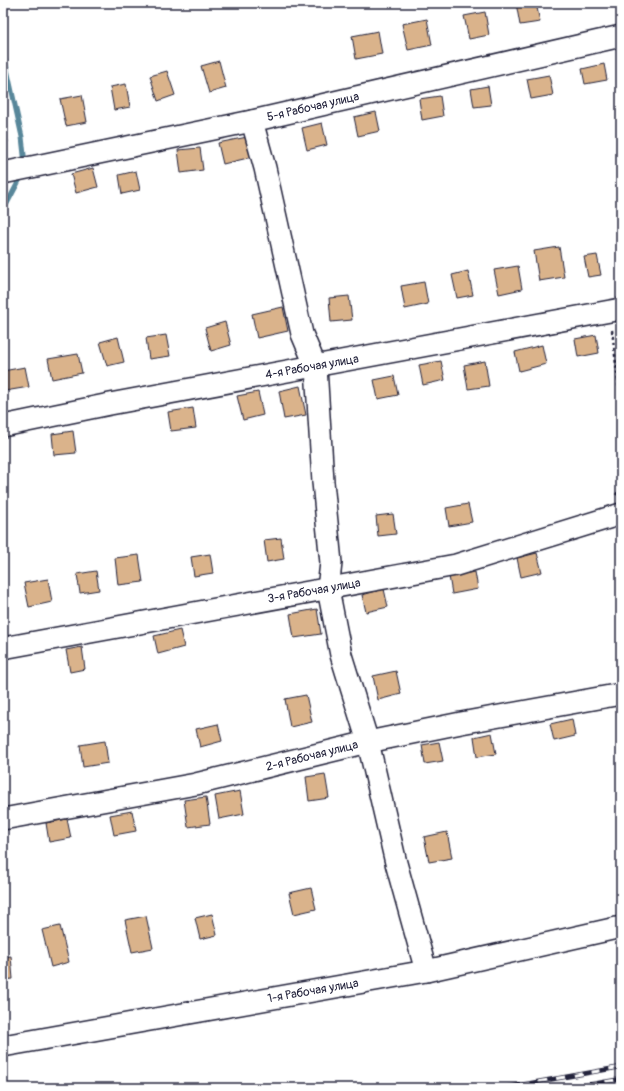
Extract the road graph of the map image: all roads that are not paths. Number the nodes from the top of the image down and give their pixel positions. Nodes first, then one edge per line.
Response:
1 (621, 36) edge
2 (252, 121) junction
3 (3, 173) edge
4 (616, 310) edge
5 (316, 367) junction
6 (3, 426) edge
7 (621, 514) edge
8 (328, 589) junction
9 (3, 648) edge
10 (621, 694) edge
11 (368, 742) junction
12 (3, 819) edge
13 (621, 927) edge
14 (426, 971) junction
15 (3, 1046) edge

1 - 2 street, 5-я Рабочая улица
2 - 3 street, 5-я Рабочая улица
2 - 5 street
4 - 5 street, 4-я Рабочая улица
5 - 6 street, 4-я Рабочая улица
5 - 8 street
7 - 8 street, 3-я Рабочая улица
8 - 9 street, 3-я Рабочая улица
8 - 11 street
10 - 11 street, 2-я Рабочая улица
11 - 12 street, 2-я Рабочая улица
11 - 14 street
13 - 14 street, 1-я Рабочая улица
14 - 15 street, 1-я Рабочая улица

